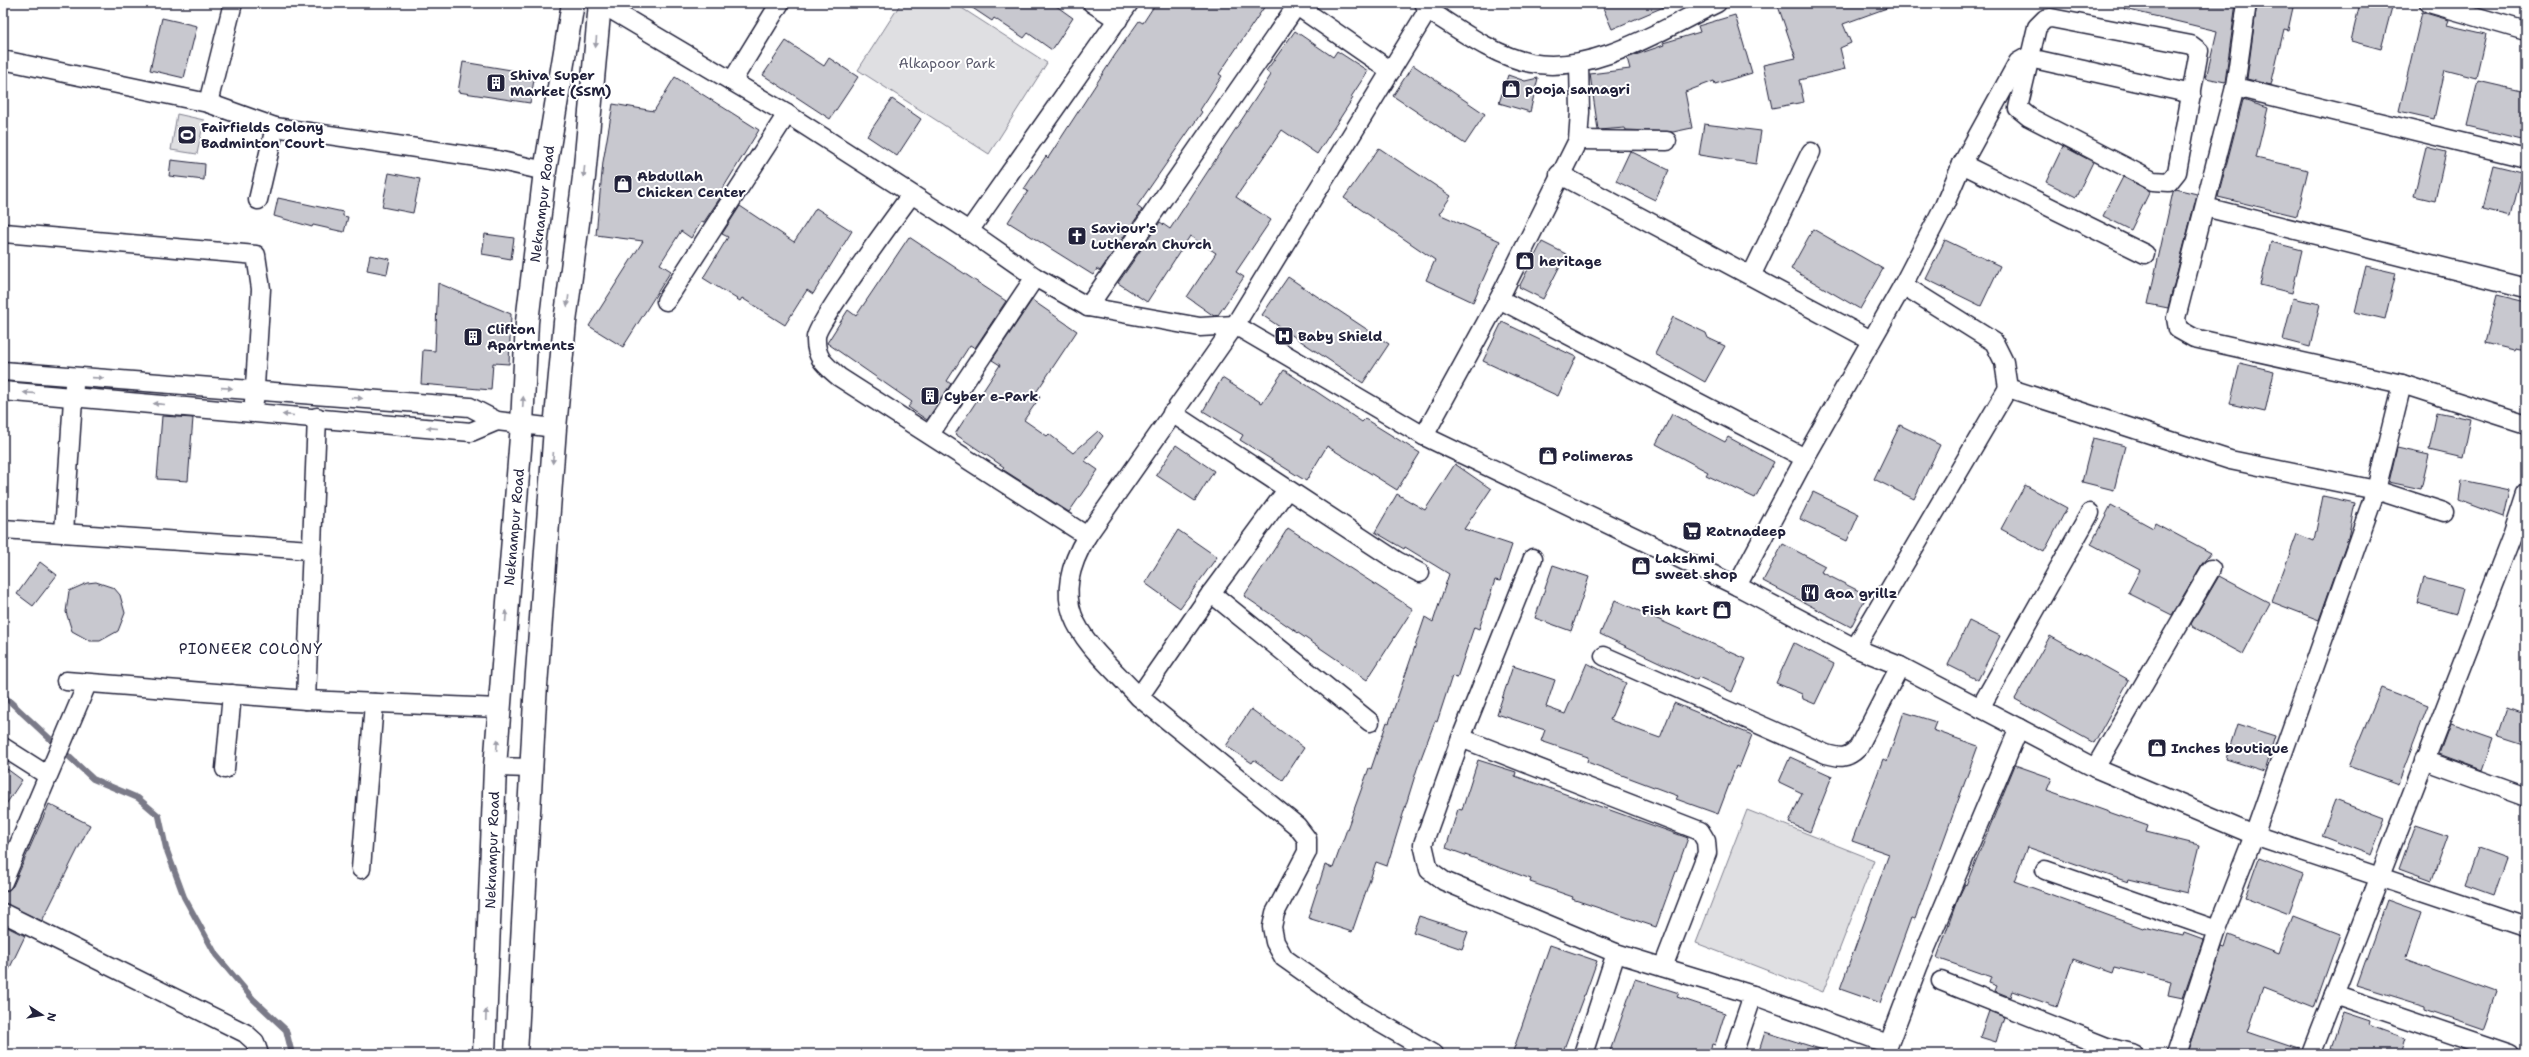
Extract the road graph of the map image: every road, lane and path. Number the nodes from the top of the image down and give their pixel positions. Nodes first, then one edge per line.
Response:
1 (233, 3) edge
2 (573, 3) edge
3 (600, 3) edge
4 (780, 3) edge
5 (1092, 3) edge
6 (1129, 3) edge
7 (1717, 3) edge
8 (2247, 3) edge
9 (2429, 3) edge
10 (1295, 4) edge
11 (1426, 7) edge
12 (1118, 20) junction
13 (2526, 31) edge
14 (2029, 58) junction
15 (3, 60) edge
16 (1579, 64) junction
17 (1391, 72) junction
18 (732, 81) junction
19 (2235, 87) junction
20 (2192, 94) junction
21 (208, 103) junction
22 (787, 114) junction
23 (275, 127) junction
24 (1578, 140) junction
25 (1667, 141) dead end
26 (1811, 152) dead end
27 (2526, 158) edge
28 (1962, 164) junction
29 (545, 171) junction
30 (1560, 174) junction
31 (910, 195) junction
32 (258, 200) dead end
33 (2205, 206) junction
34 (969, 231) junction
35 (4, 233) edge
36 (2145, 254) dead end
37 (1751, 276) junction
38 (1035, 277) junction
39 (1903, 285) junction
40 (2526, 288) edge
41 (1499, 299) junction
42 (666, 301) dead end
43 (1088, 307) junction
44 (1235, 325) junction
45 (1871, 340) junction
46 (3, 371) edge
47 (74, 376) junction
48 (2402, 384) junction
49 (2008, 388) junction
50 (255, 390) junction
51 (3, 391) edge
52 (73, 396) junction
53 (253, 412) junction
54 (1172, 413) junction
55 (317, 417) junction
56 (497, 421) junction
57 (522, 424) junction
58 (2526, 424) edge
59 (555, 428) junction
60 (930, 434) junction
61 (1424, 436) junction
62 (1806, 458) junction
63 (1287, 490) junction
64 (2376, 490) junction
65 (2526, 493) edge
66 (2444, 512) dead end
67 (2090, 513) dead end
68 (3, 529) edge
69 (64, 532) junction
70 (1086, 536) junction
71 (311, 550) junction
72 (1533, 558) dead end
73 (2211, 569) dead end
74 (1420, 573) dead end
75 (1737, 586) junction
76 (1211, 593) junction
77 (1855, 648) junction
78 (1604, 656) dead end
79 (1900, 666) junction
80 (66, 681) dead end
81 (87, 684) junction
82 (232, 694) junction
83 (1139, 697) junction
84 (306, 700) junction
85 (374, 703) junction
86 (499, 708) junction
87 (1980, 708) junction
88 (1370, 722) dead end
89 (2019, 728) junction
90 (1461, 738) junction
91 (3, 747) edge
92 (2424, 760) junction
93 (495, 767) junction
94 (51, 768) junction
95 (533, 768) junction
96 (2096, 768) junction
97 (225, 769) dead end
98 (2526, 797) edge
99 (2254, 835) junction
100 (8, 858) edge
101 (362, 869) dead end
102 (2045, 870) dead end
103 (2379, 876) junction
104 (3, 882) edge
105 (3, 913) edge
106 (2526, 926) edge
107 (2217, 930) junction
108 (1616, 953) junction
109 (1663, 967) junction
110 (1941, 981) dead end
111 (2334, 994) junction
112 (1753, 995) junction
113 (1886, 1049) edge
114 (2106, 1050) edge
115 (259, 1054) edge
116 (484, 1054) edge
117 (516, 1054) edge
118 (1434, 1054) edge
119 (1583, 1054) edge
120 (1733, 1054) edge
121 (2134, 1054) edge
122 (2176, 1054) edge
123 (2312, 1054) edge
124 (2510, 1054) edge

1 - 21 street
2 - 29 street, Neknampur Road
3 - 18 street
3 -> 59 street
4 - 18 street
5 - 12 street
6 - 12 street
7 - 16 street
8 - 19 street
9 - 13 street
10 - 17 street
10 - 43 street
11 - 16 street
11 - 17 street
12 - 34 street
14 - 20 street
14 - 20 street
14 - 20 street
14 - 28 street
15 - 21 street
16 - 24 street
17 - 44 street
18 - 22 street
19 - 27 street
19 - 33 street
21 - 23 street
22 - 31 street
22 - 42 street
23 - 29 street
23 - 32 street
24 - 25 street
24 - 30 street
26 - 37 street
28 - 36 street
28 - 39 street
57 -> 29 street, Neknampur Road
30 - 37 street
30 - 41 street
31 - 34 street
31 - 60 street
33 - 40 street
33 - 48 street
34 - 38 street
35 - 50 street
37 - 45 street
38 - 43 street
38 - 60 street
39 - 45 street
39 - 49 street
41 - 61 street
41 - 62 street
43 - 44 street
44 - 54 street
44 - 61 street
45 - 62 street
46 - 47 street
47 -> 50 street
47 - 52 street
48 - 58 street
48 - 64 street
49 - 64 street
49 - 77 street
50 - 53 street
50 -> 56 street
52 -> 51 street
53 -> 52 street
52 - 69 street
55 -> 53 street
54 - 63 street
54 - 70 street
56 -> 55 street
55 - 71 street
56 - 57 street
57 - 59 street
86 -> 57 street, Neknampur Road
59 -> 95 street
60 - 70 street
61 - 75 street
62 - 75 street
63 - 74 street
63 - 76 street
64 - 66 street
64 - 99 street
65 - 92 street
67 - 87 street
68 - 69 street
69 - 71 street
70 - 83 street
71 - 84 street
72 - 90 street
73 - 96 street
75 - 77 street
76 - 83 street
76 - 88 street
77 - 79 street
78 - 79 street
79 - 87 street
80 - 81 street
81 - 82 street
81 - 94 street
82 - 84 street
82 - 97 street
83 - 118 street
84 - 85 street
85 - 86 street
85 - 101 street
93 -> 86 street, Neknampur Road
87 - 89 street
89 - 96 street
89 - 113 street
90 - 108 street
90 - 109 street
91 - 94 street
92 - 98 street
92 - 103 street
93 - 95 street
116 -> 93 street, Neknampur Road
94 - 100 street
95 - 117 street
96 - 99 street
99 - 103 street
99 - 107 street
100 - 104 street
102 - 107 street
103 - 106 street
103 - 111 street
105 - 115 street
107 - 122 street
108 - 109 street
108 - 119 street
109 - 112 street
110 - 114 street
111 - 123 street
111 - 124 street
112 - 113 street
112 - 120 street
114 - 121 street

